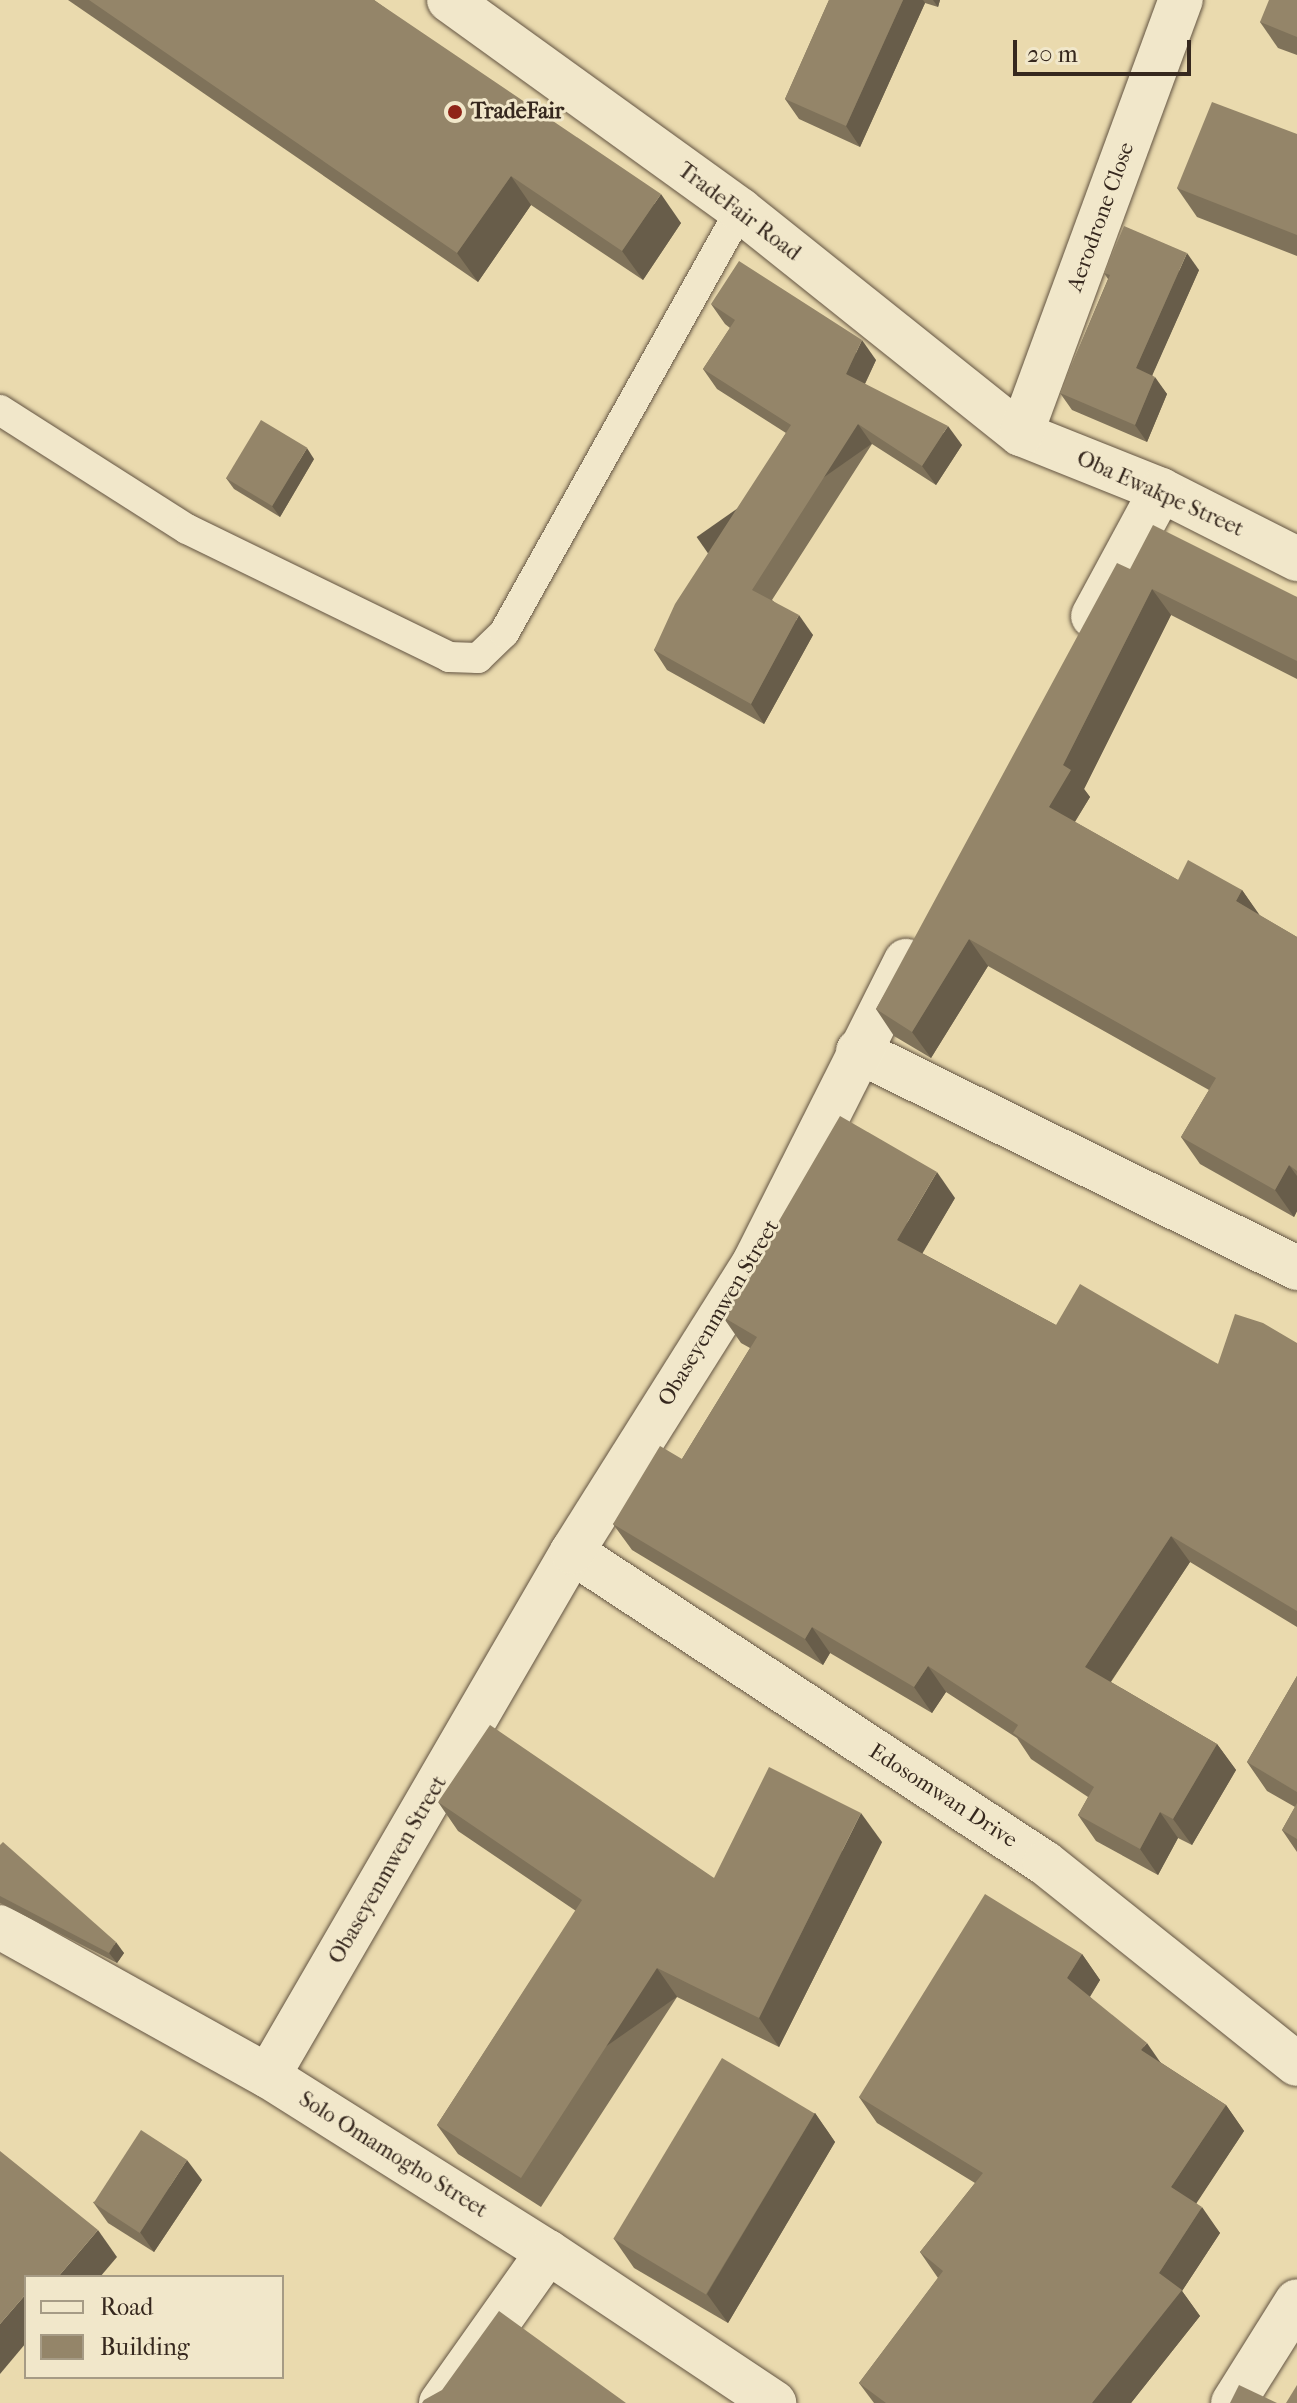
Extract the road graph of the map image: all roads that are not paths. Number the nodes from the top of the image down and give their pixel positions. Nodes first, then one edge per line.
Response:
1 (449, 0) edge
2 (1181, 0) edge
3 (740, 210) junction
4 (0, 410) edge
5 (1021, 434) junction
6 (1161, 490) junction
7 (1297, 559) edge
8 (1070, 658) edge
9 (926, 925) edge
10 (858, 1051) junction
11 (1297, 1268) edge
12 (572, 1552) junction
13 (5, 1941) edge
14 (1297, 2064) edge
15 (268, 2076) junction
16 (548, 2252) junction
17 (1297, 2301) edge
18 (441, 2403) edge
19 (774, 2403) edge
20 (1233, 2403) edge

1 - 3 street, TradeFair Road
2 - 5 street, Aerodrone Close
3 - 4 lane
3 - 5 street, TradeFair Road
5 - 6 street, Oba Ewakpe Street
6 - 7 street, Oba Ewakpe Street
6 - 8 street
9 - 10 street, Obaseyenmwen Street
10 - 11 street
10 - 12 street, Obaseyenmwen Street
12 - 14 street, Edosomwan Drive
12 - 15 street, Obaseyenmwen Street
13 - 15 street, Solo Omamogho Street
15 - 16 street, Solo Omamogho Street
16 - 18 street
16 - 19 street, Solo Omamogho Street
17 - 20 street

